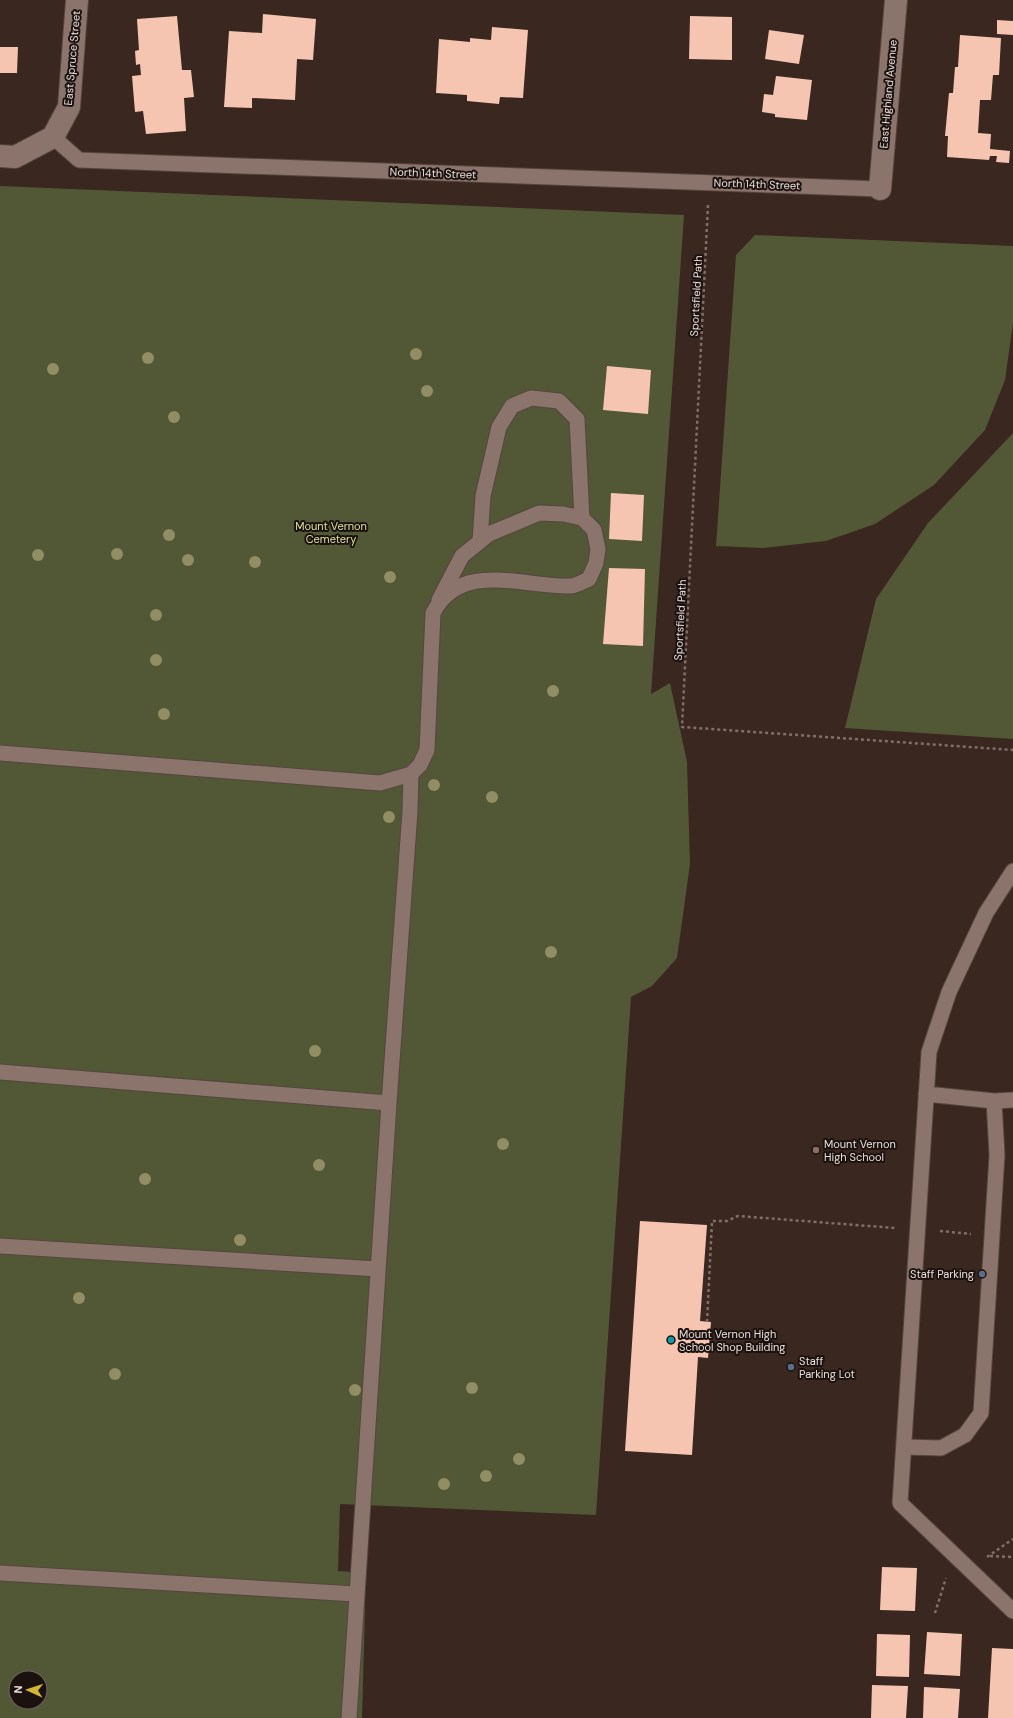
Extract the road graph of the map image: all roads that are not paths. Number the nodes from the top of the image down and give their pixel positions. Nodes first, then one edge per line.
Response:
1 (77, 0) edge
2 (896, 0) edge
3 (53, 137) junction
4 (0, 156) edge
5 (880, 189) joint
6 (582, 518) junction
7 (480, 541) junction
8 (439, 600) junction
9 (0, 753) edge
10 (411, 774) junction
11 (1013, 872) edge
12 (0, 1072) edge
13 (926, 1094) junction
14 (1013, 1100) edge
15 (994, 1101) junction
16 (389, 1103) junction
17 (0, 1246) edge
18 (378, 1269) junction
19 (904, 1446) junction
20 (0, 1573) edge
21 (356, 1594) junction
22 (1013, 1611) edge
23 (349, 1718) edge

1 - 3 street, East Spruce Street
2 - 5 street, East Highland Avenue
3 - 4 street
3 - 5 lane, North 14th Street
6 - 7 lane
6 - 7 lane
6 - 8 lane
7 - 8 lane
8 - 10 lane
9 - 10 lane
10 - 16 lane
11 - 13 lane
12 - 16 lane
13 - 15 lane
13 - 19 lane
14 - 15 lane
15 - 19 lane
16 - 18 lane
17 - 18 lane
18 - 21 lane
19 - 22 lane
20 - 21 lane
21 - 23 lane

